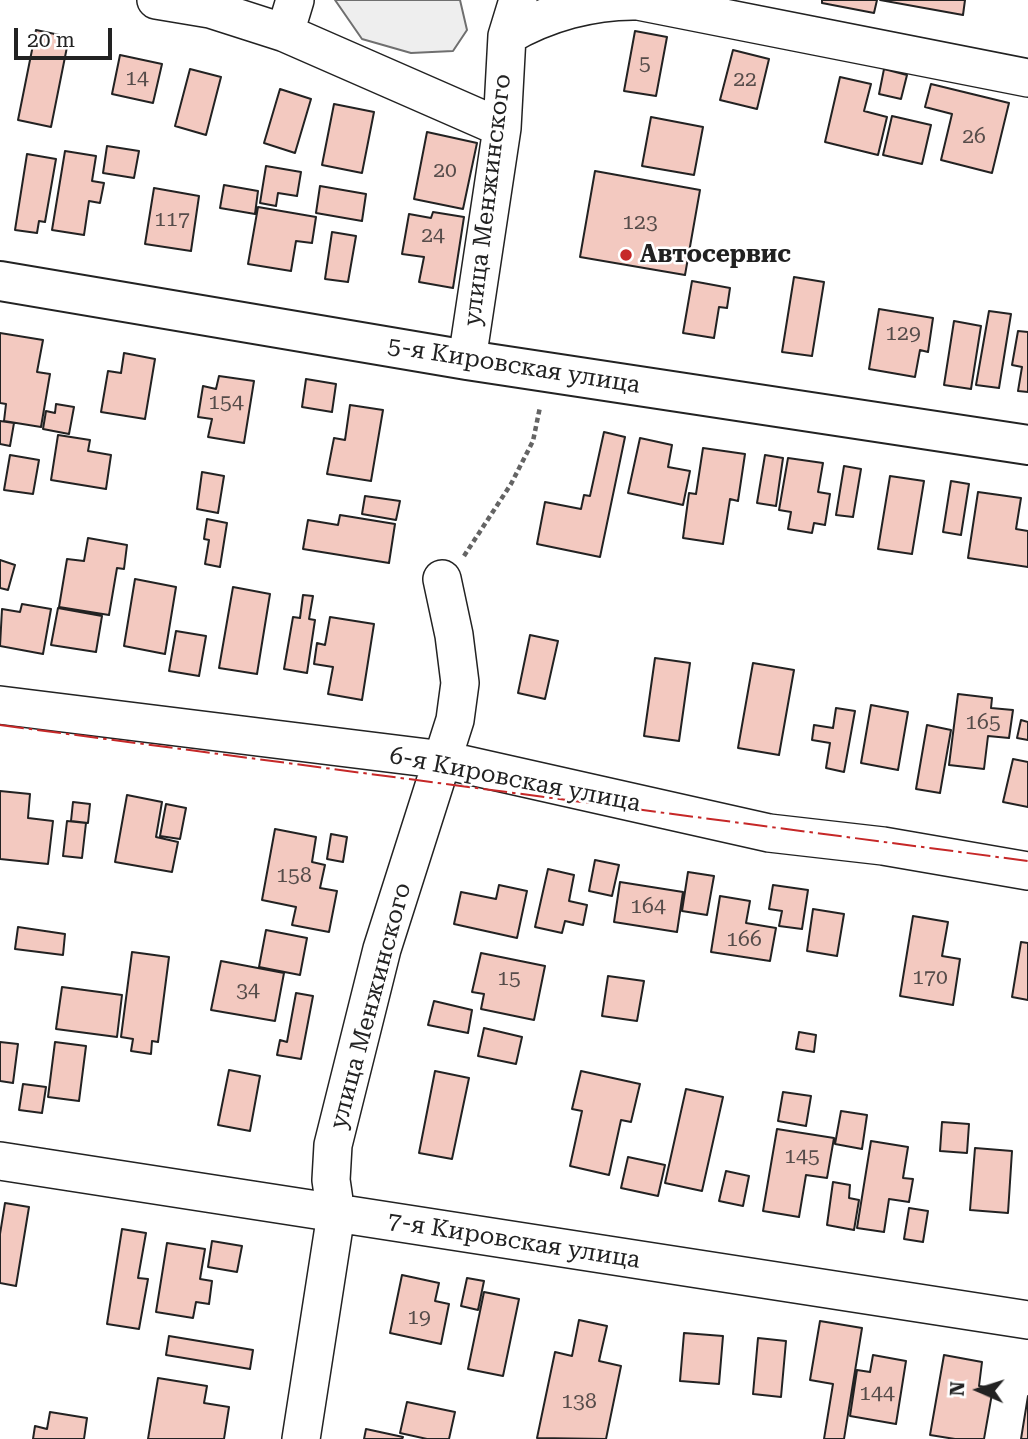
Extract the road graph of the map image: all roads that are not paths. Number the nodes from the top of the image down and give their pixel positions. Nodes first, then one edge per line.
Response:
1 (156, 0) edge
2 (518, 0) edge
3 (290, 17) edge
4 (508, 36) junction
5 (1028, 78) edge
6 (502, 128) junction
7 (0, 281) edge
8 (467, 360) junction
9 (1028, 445) edge
10 (442, 579) road end
11 (0, 705) edge
12 (444, 760) junction
13 (1028, 871) edge
14 (0, 1160) edge
15 (336, 1214) junction
16 (1028, 1320) edge
17 (301, 1439) edge

1 - 3 street
2 - 4 street, улица Менжинского
3 - 6 street
4 - 5 street
4 - 6 street, улица Менжинского
6 - 8 street, улица Менжинского
7 - 8 main road, 5-я Кировская улица
8 - 9 main road, 5-я Кировская улица
10 - 12 street, улица Менжинского
11 - 12 street, 6-я Кировская улица
12 - 13 street, 6-я Кировская улица
12 - 15 street, улица Менжинского
14 - 15 street, 7-я Кировская улица
15 - 16 street, 7-я Кировская улица
15 - 17 street, улица Менжинского

